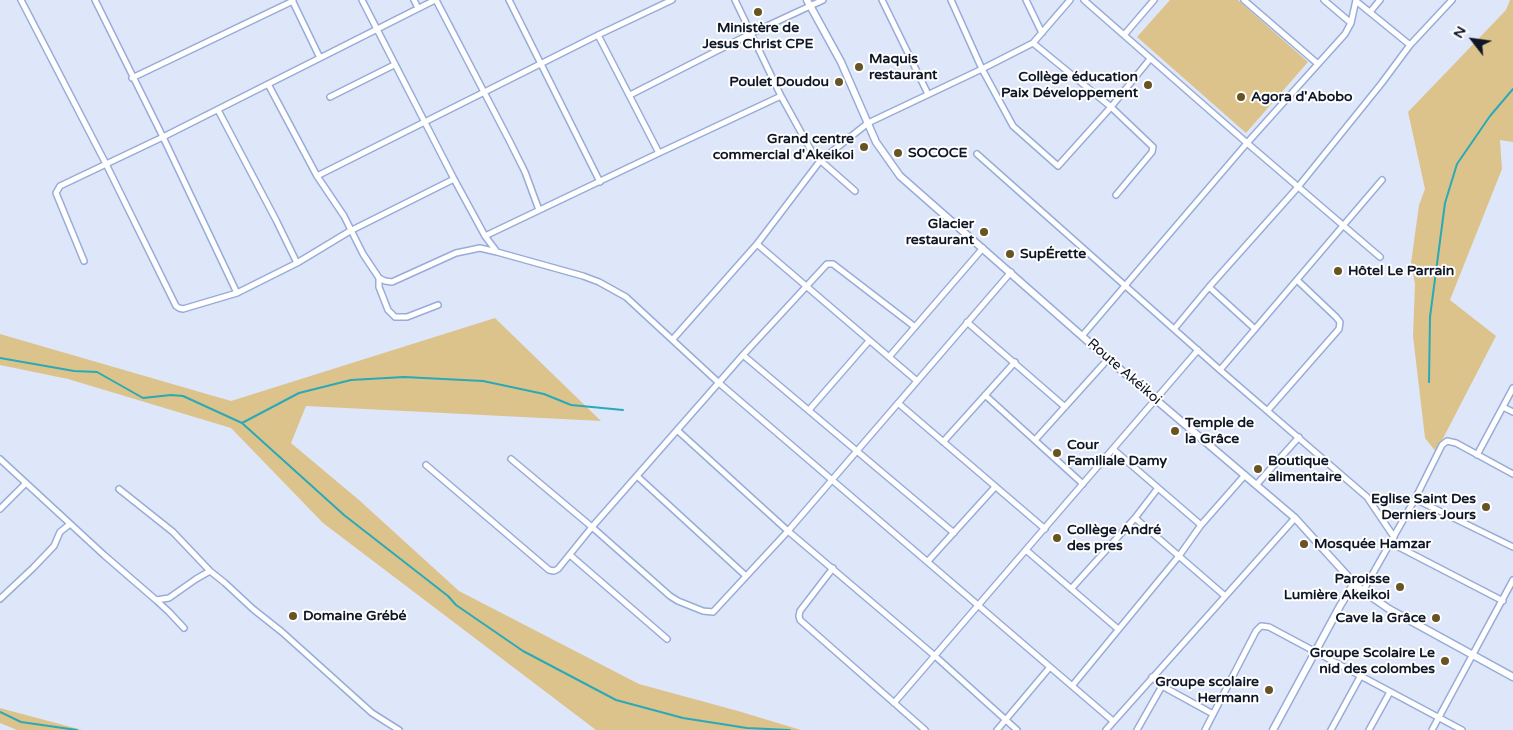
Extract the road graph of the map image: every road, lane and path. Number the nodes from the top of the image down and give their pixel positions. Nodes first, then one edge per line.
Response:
1 (21, 0) edge
2 (95, 0) edge
3 (362, 0) edge
4 (414, 0) edge
5 (436, 0) edge
6 (509, 0) edge
7 (672, 0) edge
8 (735, 0) edge
9 (823, 0) edge
10 (882, 0) edge
11 (951, 0) edge
12 (1026, 0) edge
13 (1070, 0) edge
14 (1084, 0) edge
15 (1154, 0) edge
16 (1244, 0) edge
17 (1324, 0) edge
18 (1356, 0) edge
19 (1380, 0) edge
20 (1452, 0) edge
21 (292, 1) edge
22 (809, 3) edge
23 (418, 8) junction
24 (1370, 12) junction
25 (1352, 22) junction
26 (376, 29) junction
27 (752, 32) junction
28 (1042, 33) junction
29 (598, 35) junction
30 (1124, 35) junction
31 (1033, 43) junction
32 (1410, 45) junction
33 (320, 58) junction
34 (1150, 59) junction
35 (540, 63) junction
36 (1318, 64) junction
37 (394, 65) junction
38 (982, 69) junction
39 (132, 78) junction
40 (268, 84) junction
41 (485, 91) junction
42 (928, 94) junction
43 (630, 96) junction
44 (781, 96) junction
45 (330, 97) dead end
46 (1111, 107) junction
47 (218, 110) junction
48 (424, 122) junction
49 (868, 123) junction
50 (164, 137) junction
51 (1247, 143) junction
52 (659, 152) junction
53 (977, 154) dead end
54 (820, 161) junction
55 (106, 164) junction
56 (317, 176) junction
57 (454, 179) junction
58 (1382, 180) dead end
59 (600, 182) junction
60 (1298, 187) junction
61 (855, 191) dead end
62 (1116, 195) dead end
63 (539, 210) junction
64 (1344, 225) junction
65 (350, 231) junction
66 (485, 236) junction
67 (757, 244) junction
68 (983, 248) junction
69 (498, 252) junction
70 (1380, 257) dead end
71 (84, 260) dead end
72 (297, 263) junction
73 (1011, 272) junction
74 (379, 278) junction
75 (1297, 280) junction
76 (1125, 284) junction
77 (805, 287) junction
78 (1209, 287) junction
79 (237, 293) junction
80 (438, 305) dead end
81 (967, 322) junction
82 (915, 327) junction
83 (1175, 328) junction
84 (1255, 329) junction
85 (1082, 336) junction
86 (673, 339) junction
87 (869, 341) junction
88 (1198, 350) junction
89 (743, 355) junction
90 (889, 357) junction
91 (1108, 359) junction
92 (1015, 362) junction
93 (1220, 370) junction
94 (917, 381) junction
95 (719, 382) junction
96 (1513, 388) edge
97 (985, 395) junction
98 (1156, 400) junction
99 (898, 403) junction
100 (1065, 407) junction
101 (1503, 407) junction
102 (809, 410) junction
103 (1268, 410) junction
104 (1513, 412) edge
105 (677, 430) junction
106 (1299, 437) junction
107 (1035, 440) junction
108 (943, 442) junction
109 (857, 450) junction
110 (1114, 450) junction
111 (1478, 455) junction
112 (0, 459) edge
113 (511, 459) dead end
114 (426, 465) dead end
115 (1513, 474) edge
116 (1245, 475) junction
117 (636, 476) junction
118 (832, 479) junction
119 (26, 483) junction
120 (1082, 484) junction
121 (1257, 484) junction
122 (995, 487) junction
123 (1158, 488) junction
124 (119, 489) dead end
125 (1415, 498) junction
126 (0, 509) edge
127 (1135, 518) junction
128 (1295, 518) junction
129 (70, 524) junction
130 (1201, 525) junction
131 (592, 527) junction
132 (1045, 529) junction
133 (788, 531) junction
134 (954, 533) junction
135 (1393, 540) junction
136 (1513, 547) edge
137 (1026, 550) junction
138 (570, 555) junction
139 (1180, 556) junction
140 (928, 562) junction
141 (833, 568) junction
142 (210, 571) junction
143 (746, 576) junction
144 (1513, 580) edge
145 (1354, 583) junction
146 (1071, 589) junction
147 (1363, 591) junction
148 (1226, 596) junction
149 (0, 599) edge
150 (156, 600) junction
151 (1503, 600) junction
152 (978, 604) junction
153 (184, 628) dead end
154 (1118, 629) junction
155 (667, 639) dead end
156 (1315, 652) junction
157 (935, 656) junction
158 (1473, 656) junction
159 (1050, 667) junction
160 (1152, 677) junction
161 (1360, 677) junction
162 (1513, 678) edge
163 (1072, 686) junction
164 (1162, 686) junction
165 (1390, 692) junction
166 (894, 703) junction
167 (1213, 714) junction
168 (1438, 718) junction
169 (1006, 720) junction
170 (1113, 721) junction
171 (399, 730) edge
172 (925, 730) edge
173 (997, 730) edge
174 (1017, 730) edge
175 (1106, 730) edge
176 (1138, 730) edge
177 (1205, 730) edge
178 (1274, 730) edge
179 (1331, 730) edge
180 (1370, 730) edge
181 (1432, 730) edge
182 (1462, 730) edge

1 - 55 street
2 - 39 street
3 - 26 street
4 - 23 street
5 - 23 street
5 - 41 street
6 - 35 street
7 - 29 street
8 - 27 street
9 - 22 street
10 - 42 street
11 - 38 street
12 - 28 street
13 - 28 street
14 - 30 street
15 - 30 street
16 - 36 street
17 - 25 street
18 - 24 street
18 - 25 street
19 - 24 street
20 - 32 street
21 - 33 street
21 - 39 street
22 - 27 street
22 - 49 street, Route Akéikoi
23 - 26 street
24 - 32 street
25 - 36 street
26 - 33 street
26 - 37 street
27 - 43 street
27 - 44 street
28 - 31 street
29 - 35 street
29 - 43 street
30 - 34 street
31 - 38 street
31 - 46 street
32 - 60 street
33 - 40 street
34 - 46 street
34 - 51 street
35 - 41 street
35 - 59 street
36 - 51 street
37 - 45 street
37 - 48 street
38 - 42 street
38 - 46 street
39 - 50 street
40 - 47 street
40 - 56 street
41 - 48 street
41 - 63 street
42 - 49 street
43 - 52 street
44 - 52 street
44 - 54 street
46 - 62 street
47 - 50 street
47 - 72 street
48 - 56 street
48 - 57 street
49 - 54 street
49 - 68 street, Route Akéikoi
50 - 55 street
50 - 79 street
51 - 60 street
51 - 76 street
52 - 59 street
53 - 76 street
54 - 61 street
54 - 67 street
55 - 71 street
55 - 79 street
56 - 65 street
57 - 65 street
57 - 66 street
58 - 64 street
59 - 63 street
60 - 64 street
60 - 78 street
63 - 66 street
64 - 70 street
64 - 75 street
65 - 72 street
65 - 74 street
66 - 69 street
67 - 77 street
67 - 86 street
68 - 73 street, Route Akéikoi
68 - 82 street
69 - 74 street
69 - 86 street
72 - 79 street
73 - 81 street
73 - 85 street, Route Akéikoi
74 - 80 street
75 - 84 street
75 - 103 street
76 - 83 street
76 - 85 street
77 - 82 street
77 - 87 street
77 - 89 street
78 - 83 street
78 - 84 street
81 - 92 street
81 - 94 street
82 - 90 street
83 - 88 street
84 - 93 street
85 - 91 street, Route Akéikoi
86 - 95 street
87 - 90 street
87 - 102 street
88 - 93 street
88 - 98 street
89 - 95 street
89 - 102 street
90 - 94 street
91 - 98 street, Route Akéikoi
91 - 100 street
92 - 97 street
92 - 100 street
93 - 103 street
94 - 99 street
95 - 105 street
95 - 118 street
96 - 101 street
97 - 107 street
97 - 108 street
98 - 110 street
98 - 116 street, Route Akéikoi
99 - 108 street
99 - 109 street
100 - 107 street
101 - 104 street
101 - 111 street
102 - 109 street
103 - 106 street
105 - 117 street
105 - 133 street
106 - 121 street
106 - 135 street
107 - 120 street
108 - 122 street
109 - 118 street
109 - 134 street
110 - 120 street
110 - 123 street
111 - 115 street
111 - 125 street
112 - 119 street
113 - 131 street
114 - 138 street
116 - 121 street, Route Akéikoi
116 - 130 street
117 - 131 street
117 - 143 street
118 - 133 street
118 - 140 street
119 - 126 street
119 - 129 street
120 - 132 street
121 - 128 street, Route Akéikoi
122 - 132 street
122 - 134 street
123 - 127 street
123 - 130 street
124 - 142 street
125 - 135 street
125 - 136 street
127 - 139 street
127 - 146 street
128 - 145 street, Route Akéikoi
128 - 148 street
129 - 149 street
129 - 150 street
130 - 139 street
131 - 138 street
131 - 143 street
132 - 137 street
133 - 141 street
133 - 143 street
134 - 140 street
135 - 147 street
135 - 151 street
137 - 146 street
137 - 152 street
138 - 155 street
139 - 148 street
139 - 154 street
140 - 152 street
141 - 157 street
141 - 166 street
142 - 150 street
142 - 171 street
144 - 151 street
145 - 147 street, Route Akéikoi
145 - 156 street
146 - 154 street
147 - 158 street, Route Akéikoi
148 - 160 street
150 - 153 street
151 - 158 street
152 - 157 street
152 - 159 street
154 - 163 street
156 - 161 street
156 - 167 street
156 - 178 street
157 - 166 street
157 - 169 street
158 - 162 street, Route Akéikoi
158 - 168 street
159 - 163 street
159 - 169 street
160 - 164 street
160 - 170 street
161 - 165 street
161 - 179 street
163 - 170 street
164 - 167 street
164 - 176 street
165 - 168 street
165 - 180 street
166 - 172 street
167 - 177 street
168 - 181 street
168 - 182 street
169 - 173 street
169 - 174 street
170 - 175 street

